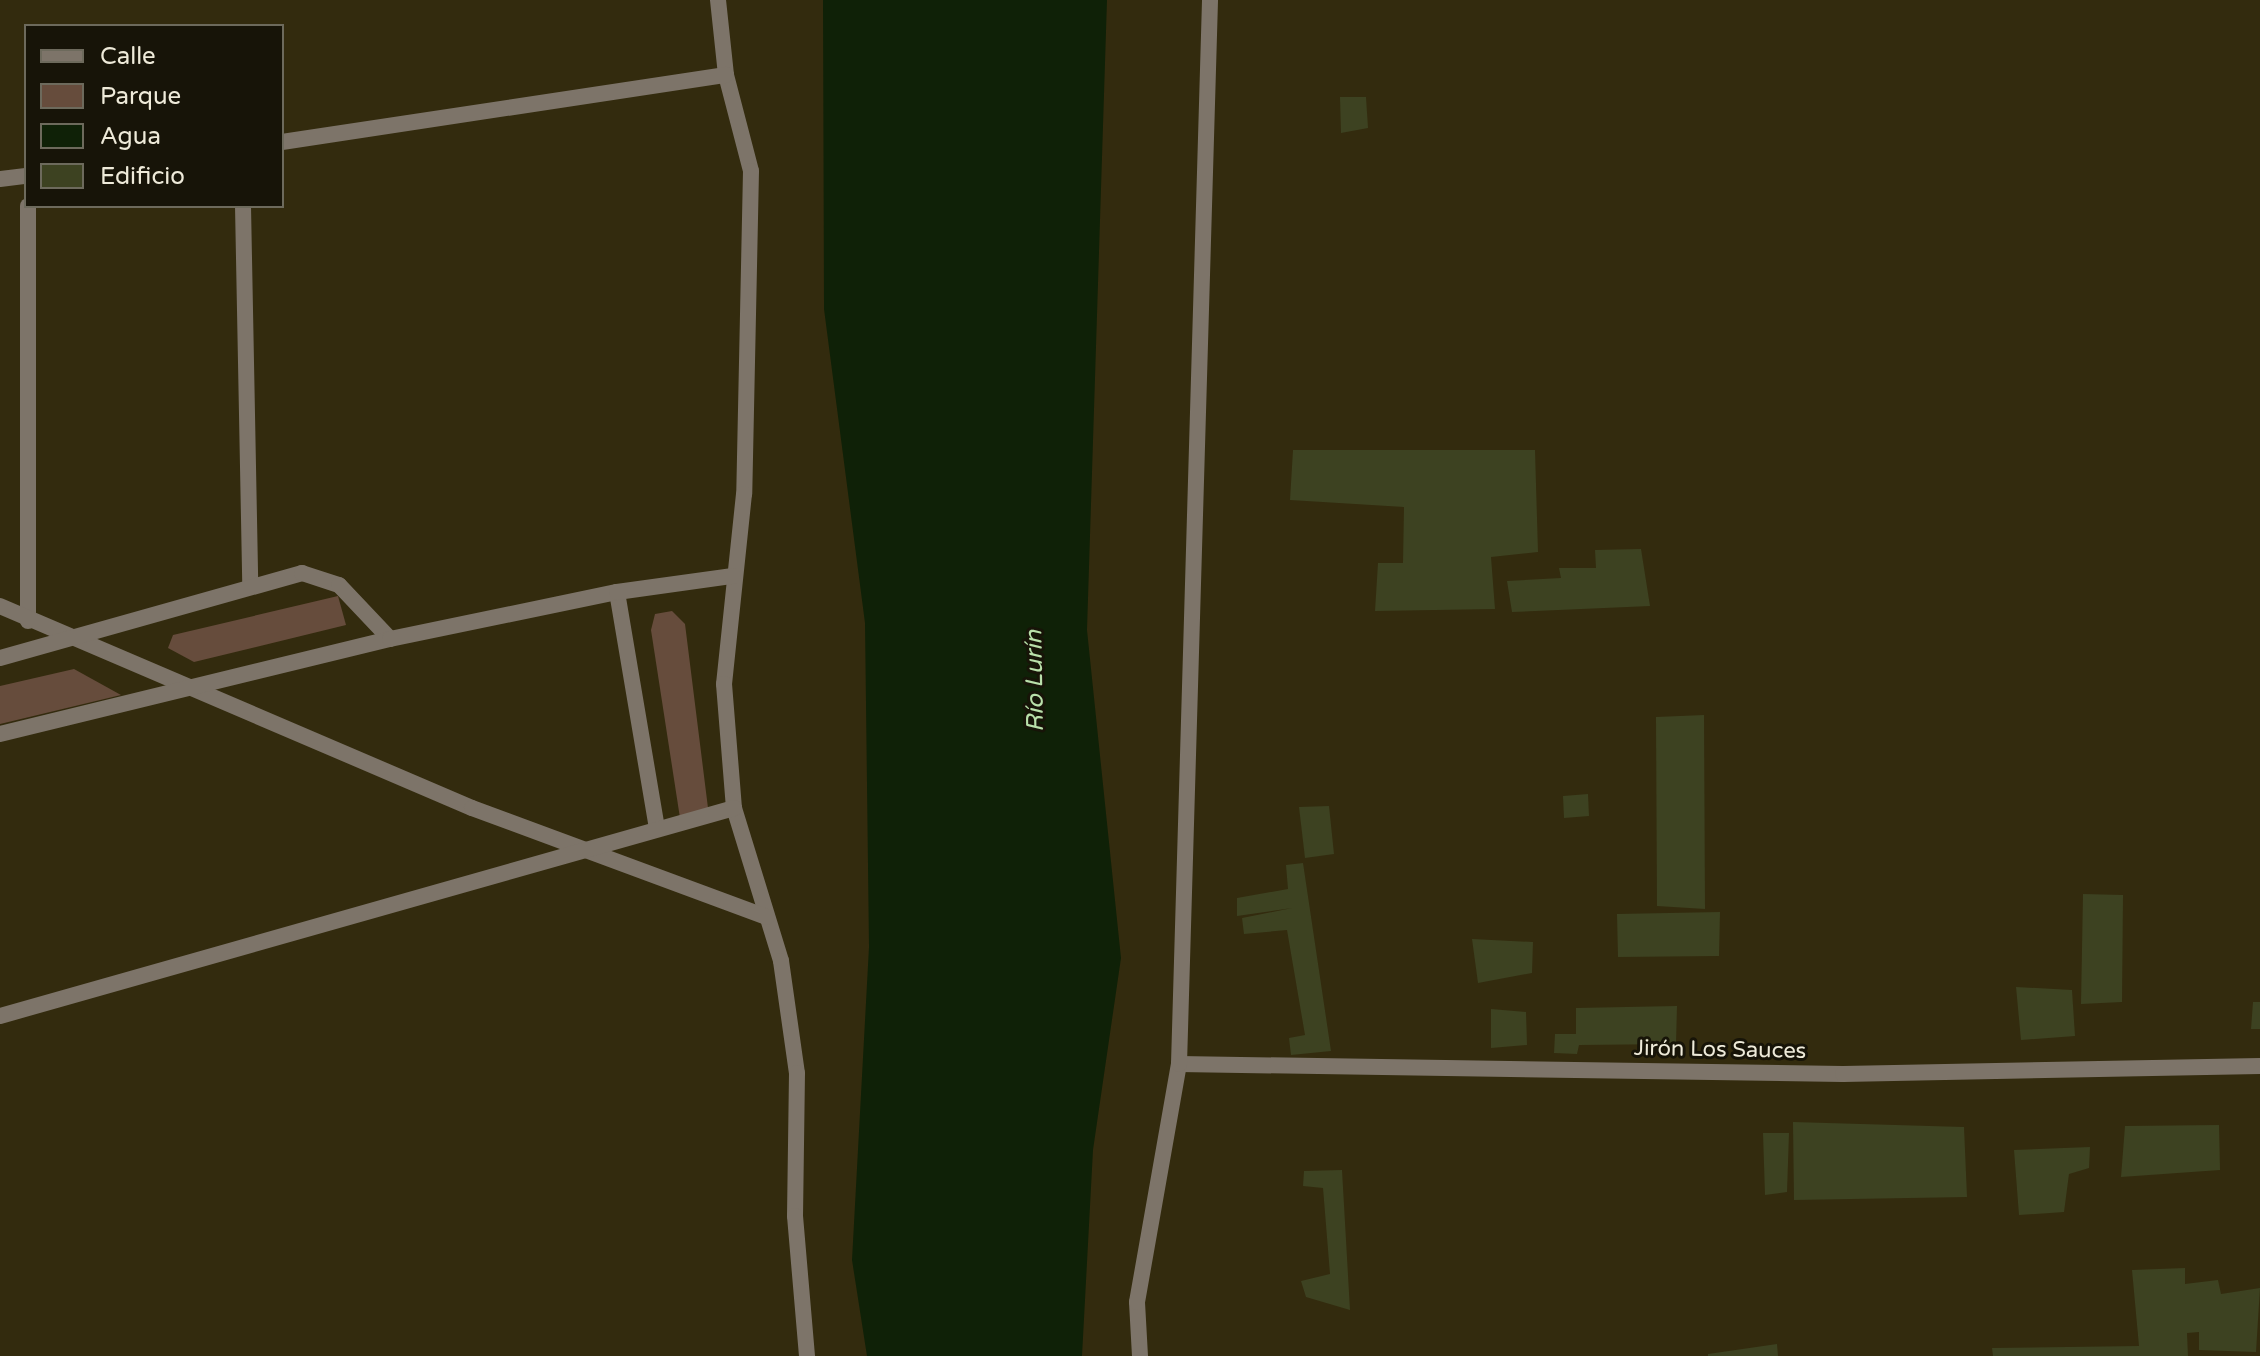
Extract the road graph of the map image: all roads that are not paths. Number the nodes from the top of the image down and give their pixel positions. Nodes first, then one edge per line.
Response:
1 (718, 0) edge
2 (1210, 0) edge
3 (726, 75) junction
4 (284, 142) edge
5 (24, 176) edge
6 (0, 179) edge
7 (28, 208) edge
8 (243, 208) edge
9 (733, 576) junction
10 (250, 586) junction
11 (617, 592) junction
12 (0, 606) edge
13 (28, 621) junction
14 (390, 639) junction
15 (77, 642) junction
16 (0, 658) edge
17 (187, 686) junction
18 (0, 734) edge
19 (734, 808) junction
20 (657, 828) junction
21 (581, 847) junction
22 (767, 917) junction
23 (0, 1016) edge
24 (1179, 1064) junction
25 (2260, 1066) edge
26 (807, 1356) edge
27 (1140, 1356) edge

1 - 3 street
2 - 24 street
3 - 4 street
3 - 9 street
5 - 6 street
7 - 13 street
8 - 10 street
9 - 11 street
9 - 19 street
10 - 14 street
10 - 15 street
11 - 14 street
11 - 20 street
12 - 13 street
13 - 15 street
14 - 17 street
15 - 16 street
15 - 17 street
17 - 18 street
17 - 21 street
19 - 20 street
19 - 22 street
20 - 21 street
21 - 22 street
21 - 23 street
22 - 26 street
24 - 25 street, Jirón Los Sauces
24 - 27 street

